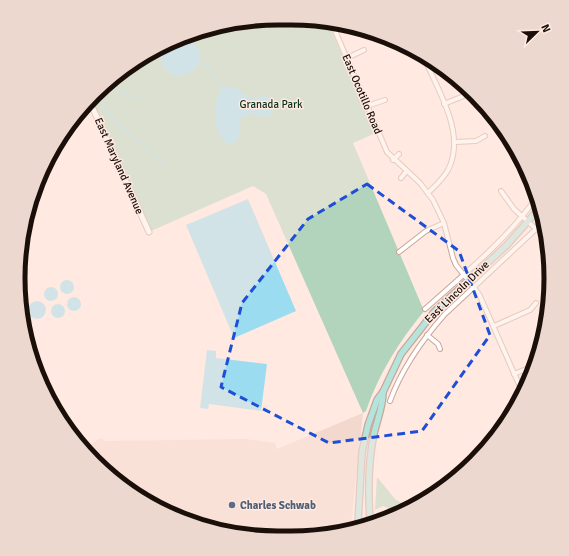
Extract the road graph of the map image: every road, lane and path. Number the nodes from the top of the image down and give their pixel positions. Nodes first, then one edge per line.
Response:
1 (334, 29) edge
2 (364, 50) dead end
3 (347, 58) junction
4 (427, 65) edge
5 (466, 95) edge
6 (385, 100) dead end
7 (444, 104) junction
8 (367, 106) junction
9 (92, 107) edge
10 (485, 136) dead end
11 (454, 142) junction
12 (399, 154) dead end
13 (393, 160) junction
14 (406, 172) junction
15 (400, 178) dead end
16 (501, 191) dead end
17 (428, 193) junction
18 (532, 202) edge
19 (535, 214) edge
20 (523, 216) junction
21 (529, 222) junction
22 (444, 223) junction
23 (149, 232) dead end
24 (399, 252) dead end
25 (463, 274) junction
26 (469, 280) junction
27 (475, 287) junction
28 (536, 303) dead end
29 (425, 309) dead end
30 (494, 326) junction
31 (427, 335) junction
32 (440, 349) dead end
33 (527, 369) edge
34 (514, 374) junction
35 (520, 386) edge
36 (384, 392) junction
37 (392, 394) junction
38 (390, 401) dead end
39 (370, 518) edge
40 (358, 522) edge

1 - 3 street, East Ocotillo Road
2 - 3 street
3 - 8 street, East Ocotillo Road
4 - 7 street
5 - 7 street
6 - 8 street
7 - 11 street
8 - 13 street, East Ocotillo Road
9 - 23 street, East Maryland Avenue
10 - 11 street
11 - 17 street
12 - 13 street
13 - 14 street, East Ocotillo Road
14 - 15 street
14 - 17 street, East Ocotillo Road
16 - 20 street
17 - 22 street, East Ocotillo Road
18 - 20 street, East Lincoln Drive
19 - 21 main road, East Lincoln Drive
20 - 21 street
20 - 25 street, East Lincoln Drive
21 - 26 main road, East Lincoln Drive
21 - 27 street, East Lincoln Drive
22 - 24 street
22 - 25 street, East Ocotillo Road
25 - 26 street, East Ocotillo Road
25 - 29 street, East Lincoln Drive
26 - 27 street, East Ocotillo Road
26 - 36 main road, East Lincoln Drive
27 - 30 street, East Ocotillo Road
27 - 31 street, East Lincoln Drive
28 - 30 street
30 - 34 street, East Ocotillo Road
31 - 32 street, East Lincoln Drive
31 - 37 street, East Lincoln Drive
33 - 34 street
34 - 35 street, East Ocotillo Road
36 - 37 street
36 - 39 main road, East Lincoln Drive
36 - 40 main road, East Lincoln Drive
37 - 38 street, East Lincoln Drive

